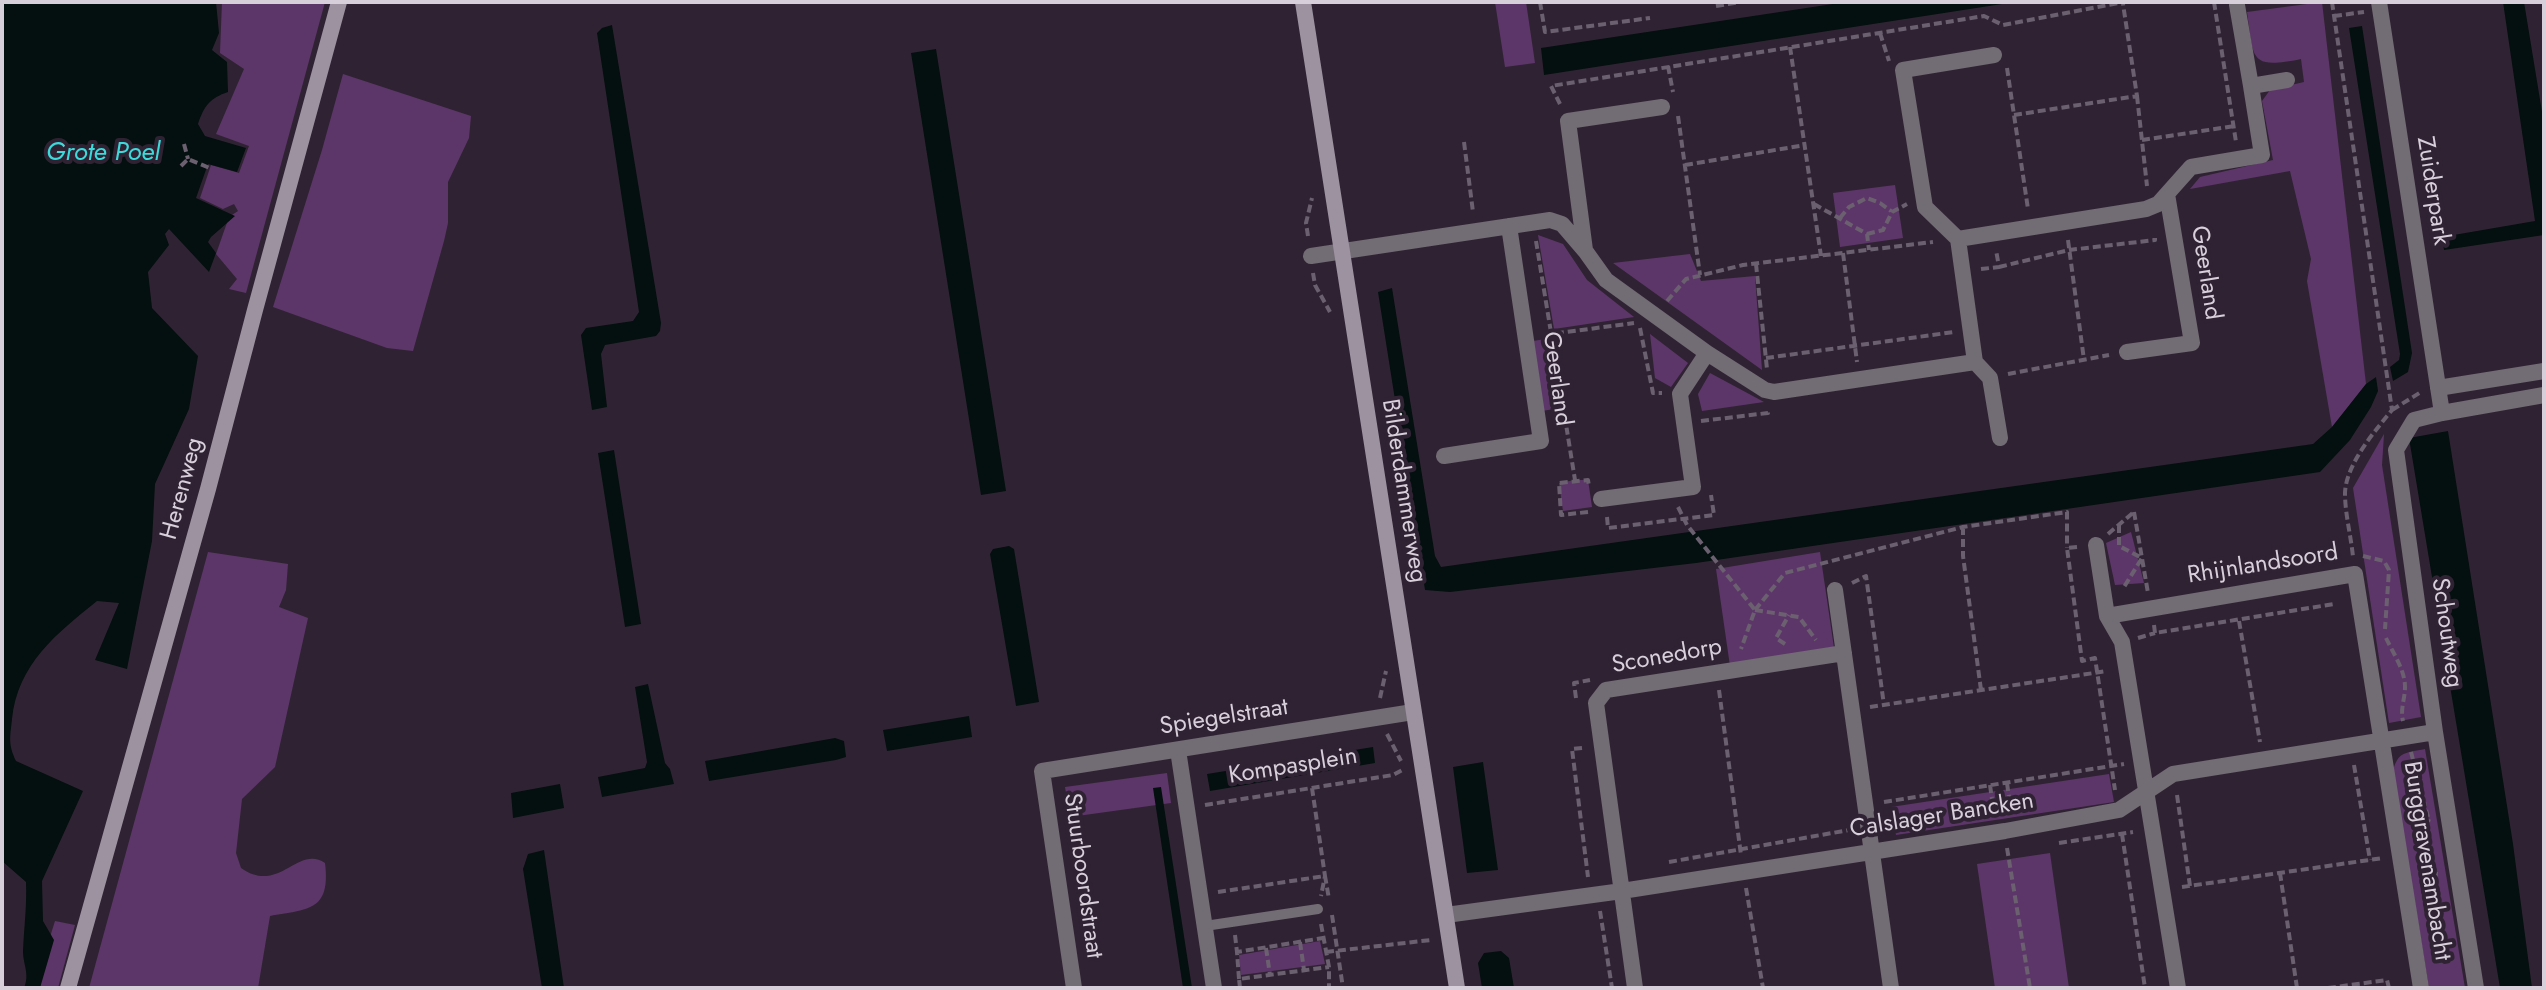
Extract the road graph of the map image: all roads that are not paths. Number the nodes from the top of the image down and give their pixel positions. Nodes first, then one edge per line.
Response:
1 (339, 2) edge
2 (1303, 2) edge
3 (2237, 5) dead end
4 (2380, 6) edge
5 (1994, 55) road end
6 (2287, 80) dead end
7 (2251, 86) junction
8 (1669, 107) road end
9 (2167, 194) junction
10 (1509, 226) junction
11 (1958, 239) junction
12 (1344, 252) junction
13 (1586, 252) junction
14 (1311, 256) dead end
15 (2127, 352) road end
16 (1707, 353) junction
17 (1975, 362) junction
18 (2544, 371) edge
19 (2438, 388) junction
20 (2544, 395) edge
21 (2442, 413) junction
22 (2000, 438) dead end
23 (1444, 456) dead end
24 (1599, 500) road end
25 (2096, 545) road end
26 (1835, 590) road end
27 (2107, 616) junction
28 (1835, 654) junction
29 (1413, 712) junction
30 (2435, 732) junction
31 (2383, 740) junction
32 (1178, 750) junction
33 (1042, 771) joint
34 (2146, 793) junction
35 (1872, 851) junction
36 (1622, 891) junction
37 (1318, 909) road end
38 (1446, 915) junction
39 (1205, 926) junction
40 (68, 988) edge
41 (1074, 988) edge
42 (1214, 988) edge
43 (1457, 988) edge
44 (1635, 988) edge
45 (1891, 988) edge
46 (2178, 988) edge
47 (2421, 988) edge
48 (2476, 988) edge

1 - 40 street, Herenweg
2 - 12 street, Bilderdammerweg
3 - 7 street
4 - 19 street, Zuiderpark
5 - 11 street
6 - 7 street
7 - 9 street, Geerland
8 - 13 street
9 - 11 street, Geerland
9 - 15 street, Geerland
10 - 12 street
10 - 13 street
10 - 23 street, Geerland
11 - 17 street
12 - 14 street
12 - 29 street, Bilderdammerweg
13 - 16 street
16 - 17 street
16 - 24 street
17 - 22 street
18 - 19 street
19 - 21 street, Zuiderpark
20 - 21 street, Schoutweg
21 - 30 street, Schoutweg
25 - 27 street
26 - 28 street
27 - 31 street, Rhijnlandsoord
27 - 34 street
28 - 35 street
28 - 36 street, Sconedorp
29 - 32 street, Spiegelstraat
29 - 38 street, Bilderdammerweg
30 - 31 street, Calslager Bancken
30 - 48 street, Schoutweg
31 - 34 street, Calslager Bancken
31 - 47 street, Burggravenambacht
32 - 33 street, Spiegelstraat
32 - 39 street
33 - 41 street, Stuurboordstraat
34 - 35 street, Calslager Bancken
34 - 46 street
35 - 36 street, Calslager Bancken
35 - 45 street
36 - 38 street, Calslager Bancken
36 - 44 street, Sconedorp
37 - 39 lane
38 - 43 street, Bilderdammerweg
39 - 42 street

